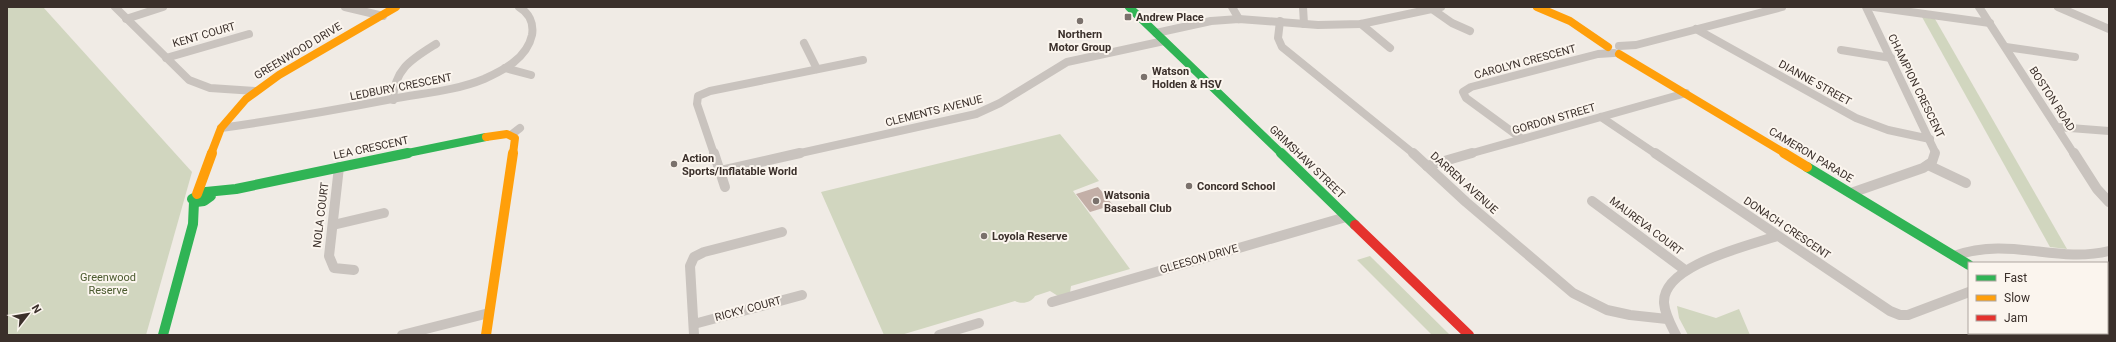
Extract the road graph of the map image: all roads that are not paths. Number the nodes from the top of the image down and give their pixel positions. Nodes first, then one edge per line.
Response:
1 (115, 7) edge
2 (163, 7) edge
3 (345, 7) edge
4 (396, 7) edge
5 (519, 7) edge
6 (1129, 7) edge
7 (1232, 7) edge
8 (1303, 7) edge
9 (1441, 7) edge
10 (1782, 7) edge
11 (1866, 7) edge
12 (1874, 7) edge
13 (1979, 7) edge
14 (2058, 7) edge
15 (1543, 8) edge
16 (1769, 8) edge
17 (1432, 9) junction
18 (383, 16) junction
19 (1239, 18) junction
20 (126, 19) junction
21 (1280, 21) junction
22 (1989, 22) junction
23 (1304, 24) junction
24 (1361, 24) junction
25 (1696, 29) junction
26 (2109, 29) edge
27 (1470, 32) dead end
28 (1156, 33) junction
29 (249, 34) dead end
30 (1164, 41) junction
31 (804, 43) dead end
32 (436, 44) dead end
33 (2006, 47) junction
34 (1390, 48) dead end
35 (1616, 50) junction
36 (1841, 50) dead end
37 (2075, 56) dead end
38 (166, 58) junction
39 (1890, 58) junction
40 (863, 60) dead end
41 (505, 68) junction
42 (817, 69) junction
43 (531, 75) dead end
44 (255, 91) junction
45 (1686, 93) junction
46 (393, 100) junction
47 (1601, 117) junction
48 (2055, 125) junction
49 (221, 128) junction
50 (520, 128) dead end
51 (2109, 131) edge
52 (511, 135) junction
53 (1930, 139) junction
54 (1522, 140) junction
55 (1928, 165) junction
56 (1427, 166) junction
57 (339, 167) junction
58 (721, 171) junction
59 (206, 172) junction
60 (1966, 183) dead end
61 (725, 187) dead end
62 (1851, 193) junction
63 (209, 195) junction
64 (196, 198) junction
65 (1592, 201) dead end
66 (2109, 202) edge
67 (384, 213) dead end
68 (1346, 217) junction
69 (193, 224) junction
70 (333, 225) junction
71 (782, 232) dead end
72 (1778, 236) junction
73 (2109, 251) edge
74 (1961, 260) edge
75 (354, 270) dead end
76 (1685, 270) junction
77 (1968, 292) edge
78 (802, 295) dead end
79 (1052, 302) dead end
80 (489, 313) junction
81 (1668, 319) junction
82 (979, 323) dead end
83 (694, 324) junction
84 (163, 335) edge
85 (402, 335) edge
86 (486, 335) edge
87 (694, 335) edge
88 (938, 335) edge
89 (1469, 335) edge
90 (1676, 335) edge

1 - 20 street
2 - 20 street
3 - 18 street
4 - 18 street, GREENWOOD DRIVE
5 - 41 street, LEDBURY CRESCENT
6 - 28 street, GRIMSHAW STREET
7 - 19 street
8 - 23 street
9 - 17 street
10 - 16 street, CAROLYN CRESCENT
11 - 39 street, CHAMPION CRESCENT
12 - 22 street
13 - 22 street, BOSTON ROAD
14 - 26 street
15 - 35 street, CAMERON PARADE
16 - 25 street, CAROLYN CRESCENT
17 - 24 street
17 - 27 street
18 - 44 street, GREENWOOD DRIVE
19 - 21 street
19 - 28 street
20 - 38 street
21 - 23 street
21 - 56 street, DARREN AVENUE
22 - 33 street, BOSTON ROAD
23 - 24 street
24 - 34 street
25 - 35 street, CAROLYN CRESCENT
25 - 53 street, DIANNE STREET
28 - 30 street, GRIMSHAW STREET
29 - 38 street, KENT COURT
30 - 58 street, CLEMENTS AVENUE
30 - 68 street, GRIMSHAW STREET
31 - 42 street
32 - 46 street
33 - 37 street
33 - 48 street, BOSTON ROAD
35 - 45 street, CAMERON PARADE
35 - 54 street, CAROLYN CRESCENT
36 - 39 street
38 - 44 street
39 - 53 street, CHAMPION CRESCENT
40 - 42 street
41 - 43 street
41 - 46 street, LEDBURY CRESCENT
42 - 58 street
44 - 49 street, GREENWOOD DRIVE
45 - 47 street, GORDON STREET
45 - 62 street, CAMERON PARADE
46 - 49 street, LEDBURY CRESCENT
47 - 54 street, GORDON STREET
47 - 72 street, DONACH CRESCENT
48 - 51 street
48 - 66 street, BOSTON ROAD
49 - 59 street, GREENWOOD DRIVE
50 - 52 street
52 - 57 street, LEA CRESCENT
52 - 80 street
53 - 55 street, CHAMPION CRESCENT
54 - 56 street, GORDON STREET
55 - 60 street
55 - 62 street
56 - 81 street, DARREN AVENUE
57 - 63 street, LEA CRESCENT
57 - 70 street, NOLA COURT
58 - 61 street
59 - 63 street, GREENWOOD DRIVE
59 - 64 street, GREENWOOD DRIVE
62 - 74 street, CAMERON PARADE
63 - 64 street
63 - 69 street, GREENWOOD DRIVE
64 - 69 street, GREENWOOD DRIVE
65 - 76 street, MAUREVA COURT
67 - 70 street
68 - 79 street, GLEESON DRIVE
68 - 89 street, GRIMSHAW STREET
69 - 84 street, GREENWOOD DRIVE
70 - 75 street, NOLA COURT
71 - 83 street
72 - 76 street
72 - 77 street, DONACH CRESCENT
73 - 74 street
76 - 81 street
78 - 83 street, RICKY COURT
80 - 85 street
80 - 86 street
81 - 90 street
82 - 88 street
83 - 87 street

